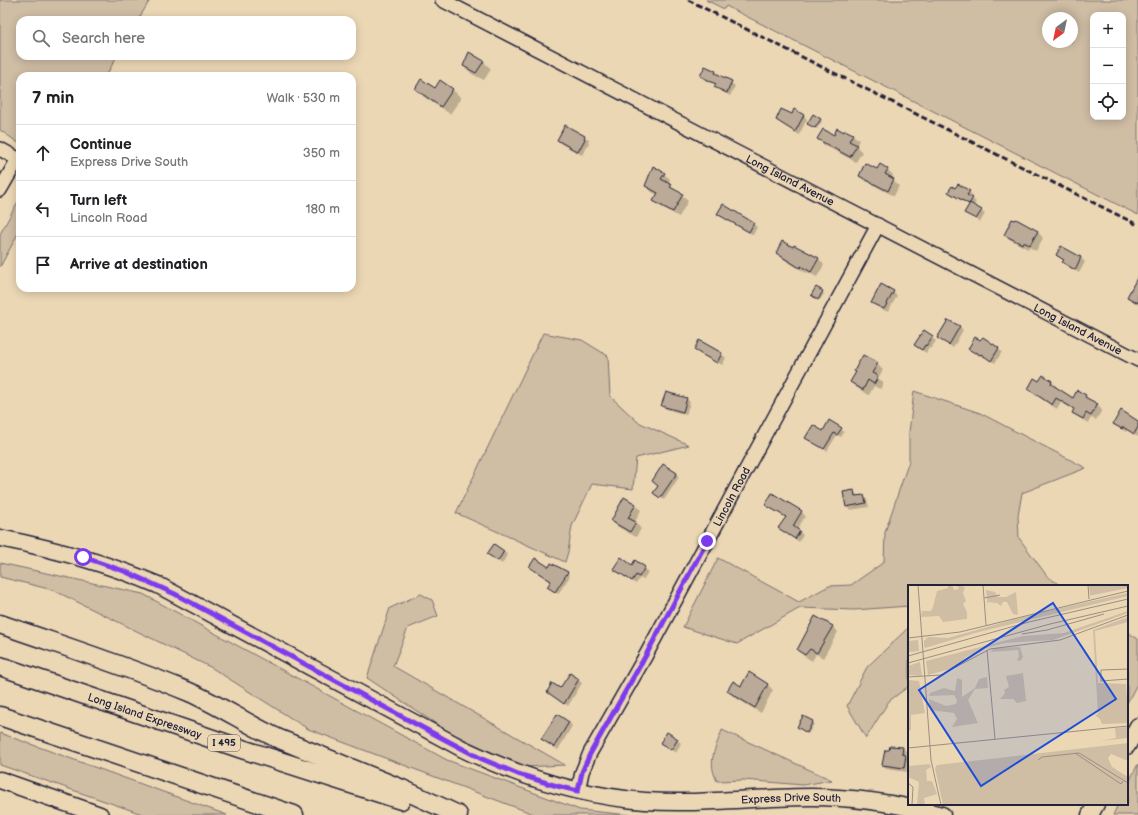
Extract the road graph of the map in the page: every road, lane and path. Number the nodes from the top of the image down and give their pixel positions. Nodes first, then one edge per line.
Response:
1 (442, 0) edge
2 (0, 149) edge
3 (16, 158) edge
4 (16, 162) edge
5 (0, 190) edge
6 (878, 225) junction
7 (1138, 360) edge
8 (0, 538) edge
9 (0, 624) edge
10 (0, 666) edge
11 (0, 716) edge
12 (1138, 726) edge
13 (1128, 744) edge
14 (0, 780) edge
15 (578, 791) junction
16 (1095, 805) edge
17 (100, 815) edge
18 (294, 815) edge
19 (449, 815) edge
20 (458, 815) edge
21 (942, 815) edge
22 (1090, 815) edge

1 - 6 street, Long Island Avenue
2 - 3 street
4 - 5 street
6 - 7 street, Long Island Avenue
6 - 15 street, Lincoln Road
8 - 15 main road, Express Drive South
9 - 20 highway
10 - 19 highway, Long Island Expressway / I 495
11 - 18 highway
12 - 13 main road
14 - 17 main road
15 - 21 main road, Express Drive South
16 - 22 main road

